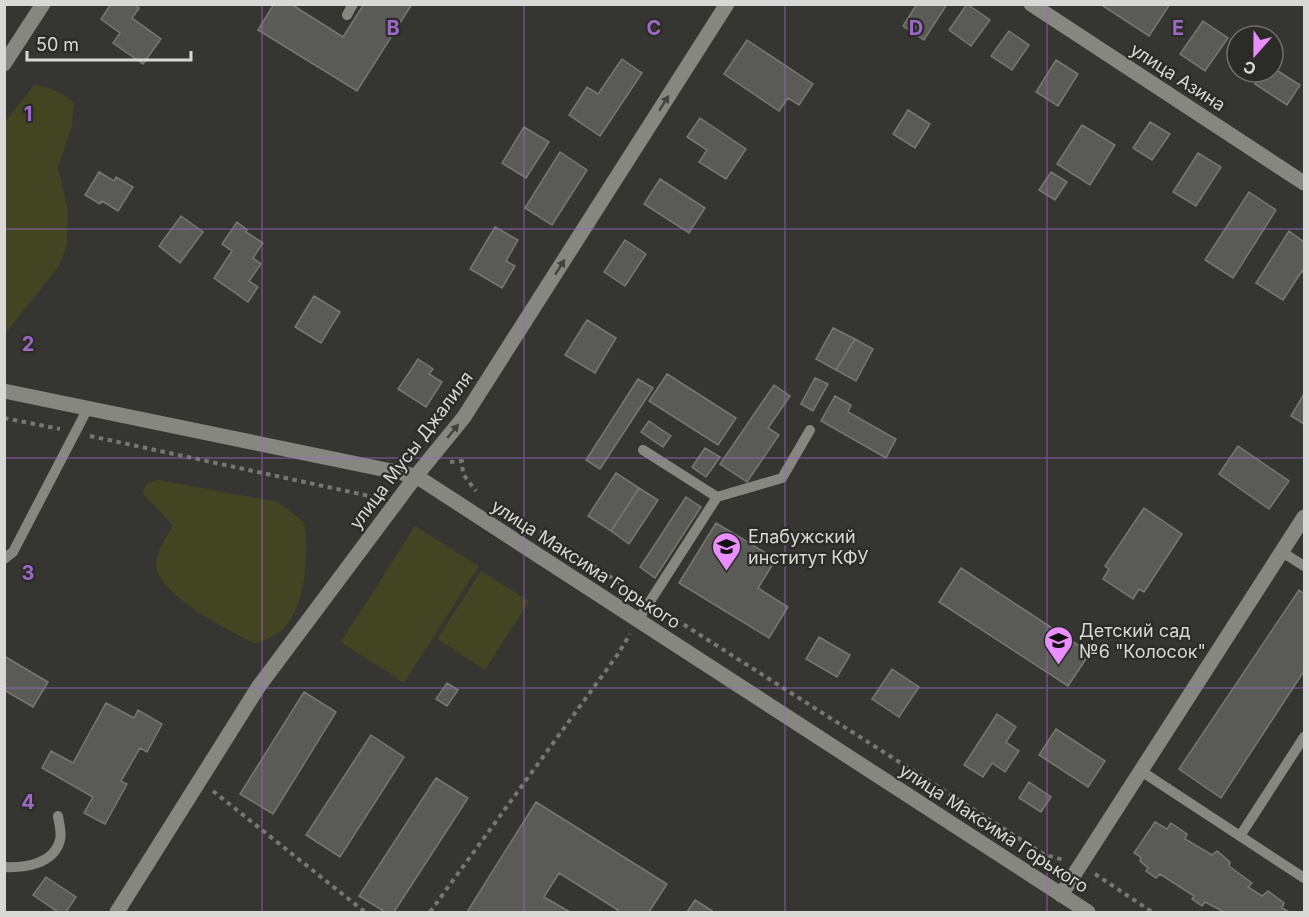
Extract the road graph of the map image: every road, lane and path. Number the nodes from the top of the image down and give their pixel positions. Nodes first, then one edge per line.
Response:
1 (43, 4) edge
2 (353, 4) edge
3 (727, 4) edge
4 (1031, 4) edge
5 (347, 15) dead end
6 (4, 63) edge
7 (1305, 183) edge
8 (4, 391) edge
9 (88, 408) junction
10 (4, 418) edge
11 (810, 430) dead end
12 (75, 433) junction
13 (643, 450) dead end
14 (427, 462) junction
15 (416, 476) junction
16 (482, 495) dead end
17 (717, 497) junction
18 (397, 502) junction
19 (502, 507) dead end
20 (1305, 517) edge
21 (1282, 552) junction
22 (4, 559) edge
23 (1305, 566) edge
24 (651, 603) junction
25 (638, 620) junction
26 (1305, 737) edge
27 (1141, 771) junction
28 (200, 781) junction
29 (58, 816) dead end
30 (1240, 836) junction
31 (1081, 865) junction
32 (4, 867) edge
33 (1305, 878) edge
34 (1061, 895) junction
35 (117, 912) edge
36 (365, 912) edge
37 (430, 912) edge
38 (1088, 912) edge
39 (1152, 912) edge

1 - 6 street
2 - 5 lane
14 -> 3 street, улица Мусы Джалиля
4 - 7 street, улица Азина
8 - 9 street, улица Максима Горького
9 - 12 lane
9 - 15 street, улица Максима Горького
10 - 12 path
11 - 17 lane
12 - 18 path
12 - 22 lane
13 - 17 lane
14 - 15 street, улица Мусы Джалиля
14 - 16 path
15 - 18 street, улица Мусы Джалиля
15 - 25 street, улица Максима Горького
17 - 24 lane
18 - 28 street, улица Мусы Джалиля
19 - 24 path
20 - 21 street
21 - 23 lane
21 - 27 street
24 - 25 lane
24 - 31 path
25 - 34 street, улица Максима Горького
25 - 37 path
26 - 30 lane
27 - 30 lane
27 - 31 street
28 - 35 street, улица Мусы Джалиля
28 - 36 path
29 - 32 lane
30 - 33 lane
31 - 34 street
31 - 39 path
34 - 38 street, улица Максима Горького

